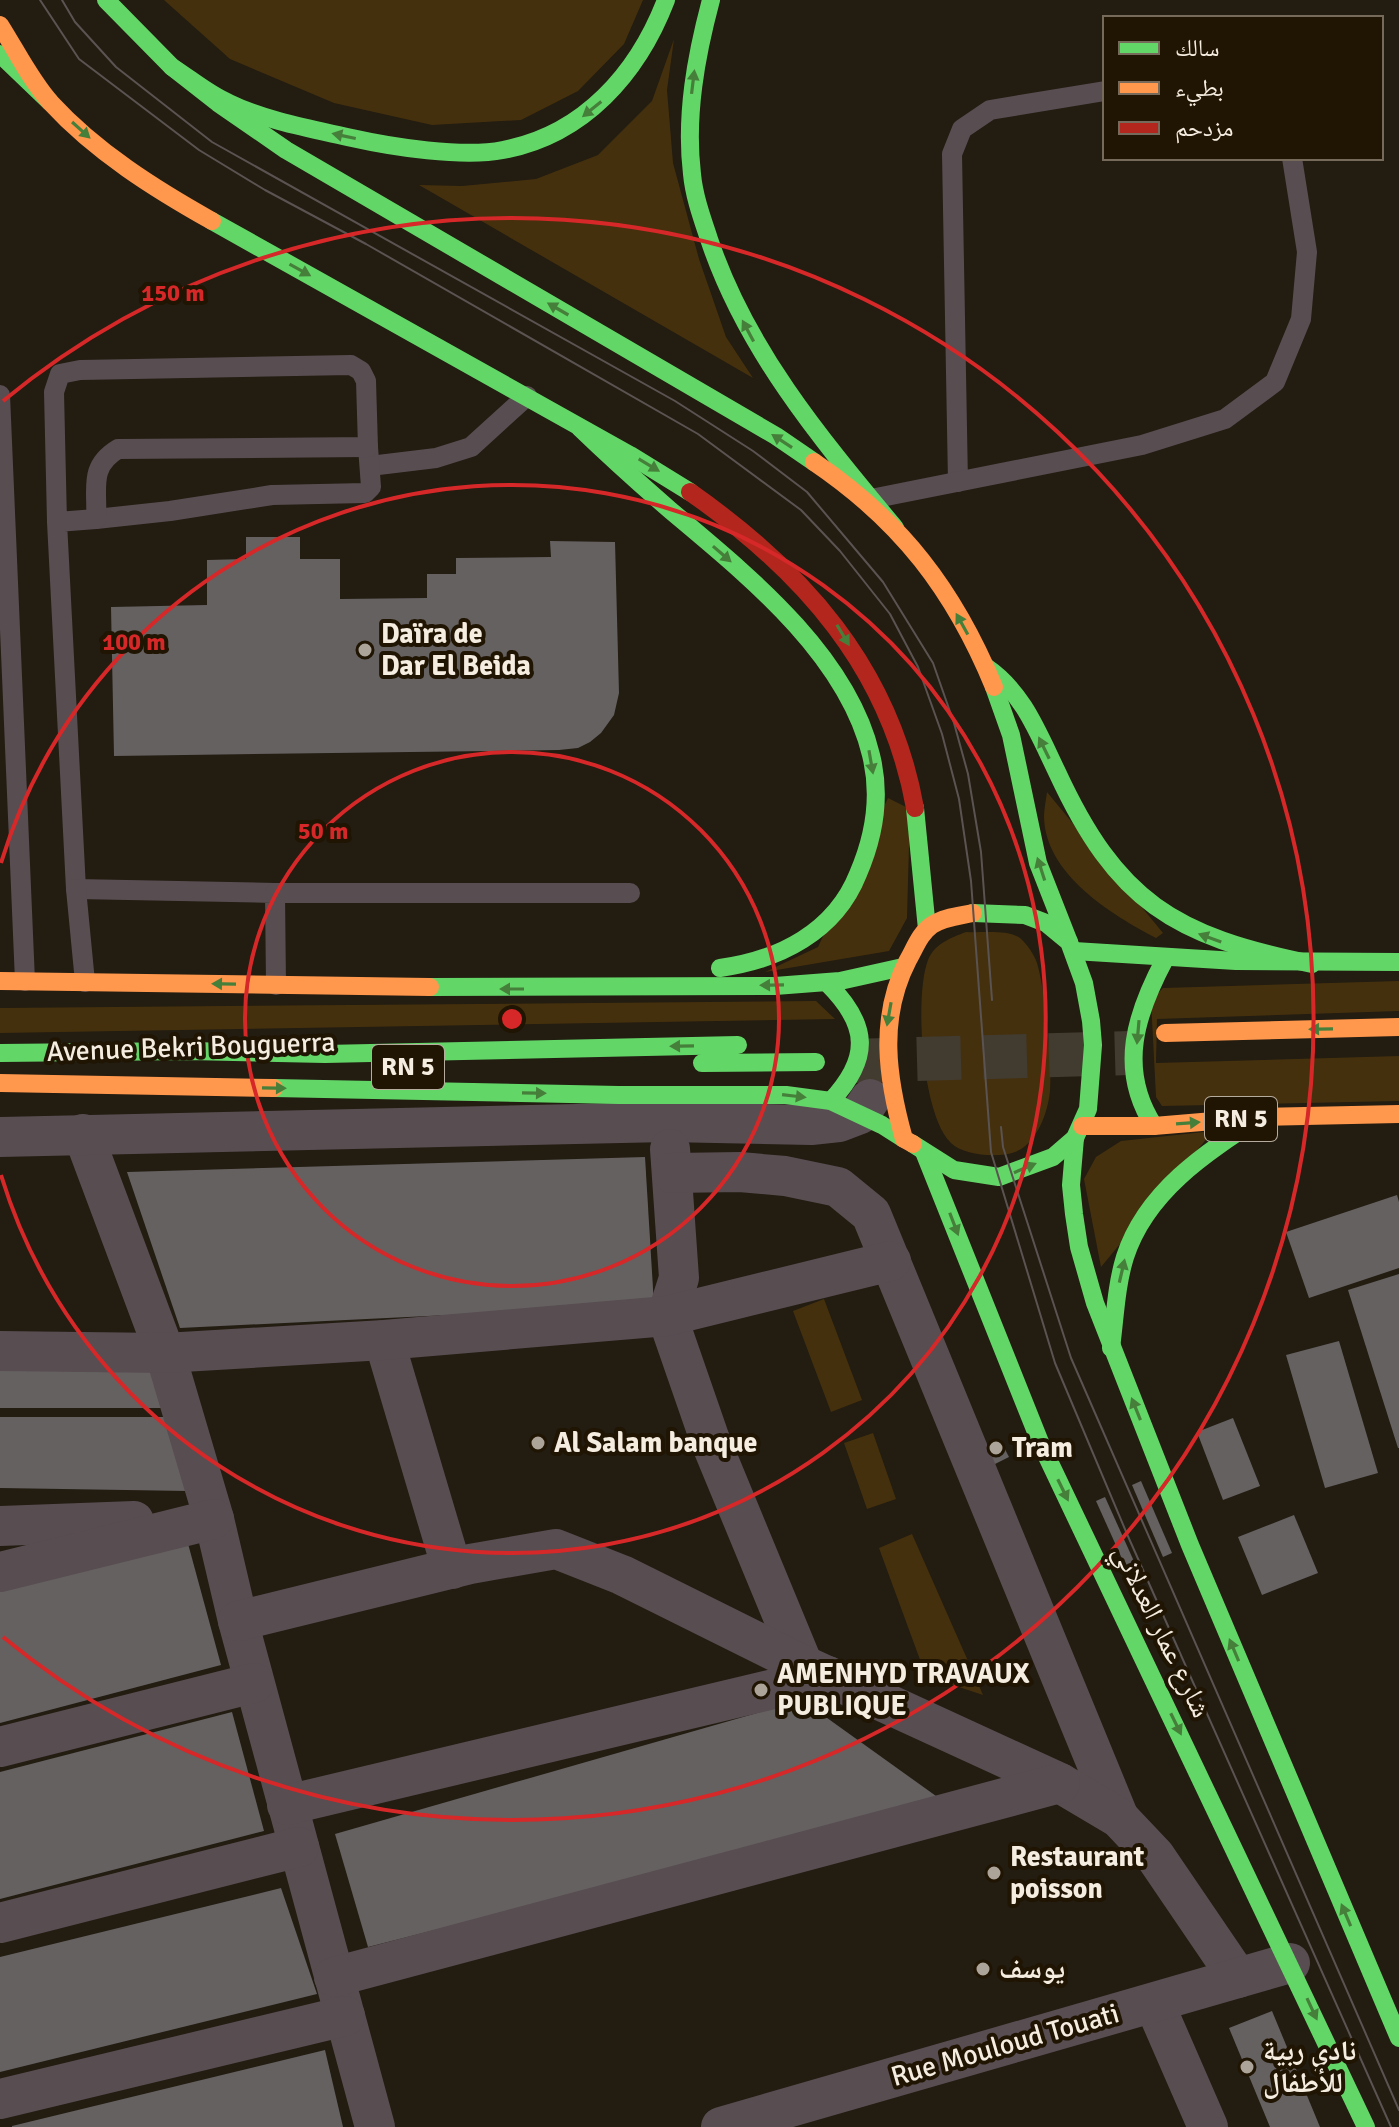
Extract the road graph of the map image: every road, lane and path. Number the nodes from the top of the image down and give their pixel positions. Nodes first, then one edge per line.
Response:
1 (106, 0) edge
2 (666, 0) edge
3 (711, 0) edge
4 (0, 25) edge
5 (0, 54) edge
6 (172, 67) junction
7 (1103, 91) edge
8 (50, 102) junction
9 (1292, 160) edge
10 (0, 395) edge
11 (527, 396) junction
12 (580, 428) junction
13 (369, 456) junction
14 (958, 482) junction
15 (871, 499) junction
16 (96, 519) junction
17 (57, 522) junction
18 (895, 528) junction
19 (986, 667) junction
20 (76, 889) junction
21 (275, 893) junction
22 (630, 893) dead end
23 (927, 929) junction
24 (1072, 947) junction
25 (1165, 959) junction
26 (1399, 962) edge
27 (1312, 964) junction
28 (903, 967) junction
29 (0, 981) edge
30 (25, 981) junction
31 (85, 982) junction
32 (828, 984) junction
33 (276, 985) junction
34 (564, 989) junction
35 (1399, 1027) edge
36 (1165, 1033) dead end
37 (0, 1053) edge
38 (889, 1071) junction
39 (0, 1083) edge
40 (846, 1108) junction
41 (1399, 1114) edge
42 (1261, 1117) junction
43 (667, 1122) junction
44 (1154, 1126) junction
45 (1079, 1132) junction
46 (83, 1134) junction
47 (0, 1137) edge
48 (904, 1139) junction
49 (924, 1152) junction
50 (672, 1173) junction
51 (891, 1261) junction
52 (667, 1316) junction
53 (384, 1340) junction
54 (1111, 1348) junction
55 (0, 1351) edge
56 (165, 1353) junction
57 (214, 1519) junction
58 (0, 1526) edge
59 (452, 1569) junction
60 (0, 1572) edge
61 (238, 1621) junction
62 (815, 1671) junction
63 (254, 1683) junction
64 (0, 1747) edge
65 (1060, 1783) junction
66 (287, 1805) junction
67 (1119, 1818) junction
68 (299, 1847) junction
69 (0, 1923) edge
70 (1290, 1963) junction
71 (334, 1977) junction
72 (1238, 1978) junction
73 (1154, 2003) junction
74 (345, 2016) junction
75 (1399, 2038) edge
76 (0, 2099) edge
77 (814, 2114) edge
78 (375, 2127) edge
79 (721, 2127) edge
80 (1208, 2127) edge
81 (1366, 2127) edge

1 - 6 main road
2 -> 6 main road
15 -> 3 main road
4 - 8 main road
5 - 8 main road
18 -> 6 main road
7 - 14 lane
8 -> 11 main road
9 - 14 lane
10 - 30 lane
11 - 12 main road
11 - 13 lane
12 -> 23 main road
12 -> 34 main road
13 - 16 lane
13 - 16 lane
13 - 17 lane
14 - 15 lane
15 - 18 main road
16 - 17 lane
17 - 20 lane
19 -> 18 main road
24 -> 19 main road
27 -> 19 main road
20 - 21 lane
20 - 31 lane
21 - 22 lane
21 - 33 lane
23 - 24 main road
23 - 28 main road
24 - 25 main road
24 - 45 main road
25 - 27 main road
25 -> 44 main road
26 - 27 main road
28 - 32 main road
28 -> 38 main road
29 - 30 main road
30 - 31 main road
33 -> 31 main road
32 -> 34 main road
32 - 40 main road
34 -> 33 main road
35 -> 36 main road
39 -> 37 main road, Avenue Bekri Bouguerra / RN 5
38 - 40 street
38 - 48 main road
39 -> 40 main road
40 - 43 street
40 - 48 main road
41 - 42 main road, RN 5
44 -> 42 main road, RN 5
54 -> 42 main road
43 - 46 street
43 - 50 street
44 - 45 main road, RN 5
49 -> 45 main road
45 - 54 main road, شارع عمار العدلاني
46 - 47 street
46 - 56 street
48 - 49 main road
49 -> 70 main road, شارع عمار العدلاني
50 - 51 street
50 - 52 street
51 - 52 street
51 - 67 street
52 - 53 street
52 - 62 street
53 - 56 street
53 - 59 street
75 -> 54 main road, شارع عمار العدلاني
55 - 56 street
56 - 57 street
57 - 58 street
57 - 60 street
57 - 61 street
59 - 61 street
59 - 62 street
61 - 63 street
62 - 65 street
62 - 66 street
63 - 64 street
63 - 66 street
65 - 67 street
65 - 71 street
66 - 68 street
67 - 72 street
68 - 69 street
68 - 71 street
70 - 72 street, Rue Mouloud Touati
70 -> 81 main road, شارع عمار العدلاني
71 - 74 street
72 - 73 street, Rue Mouloud Touati
73 - 77 street, Rue Mouloud Touati
73 - 80 street
74 - 76 street
74 - 78 street
77 - 79 street, Rue Mouloud Touati

